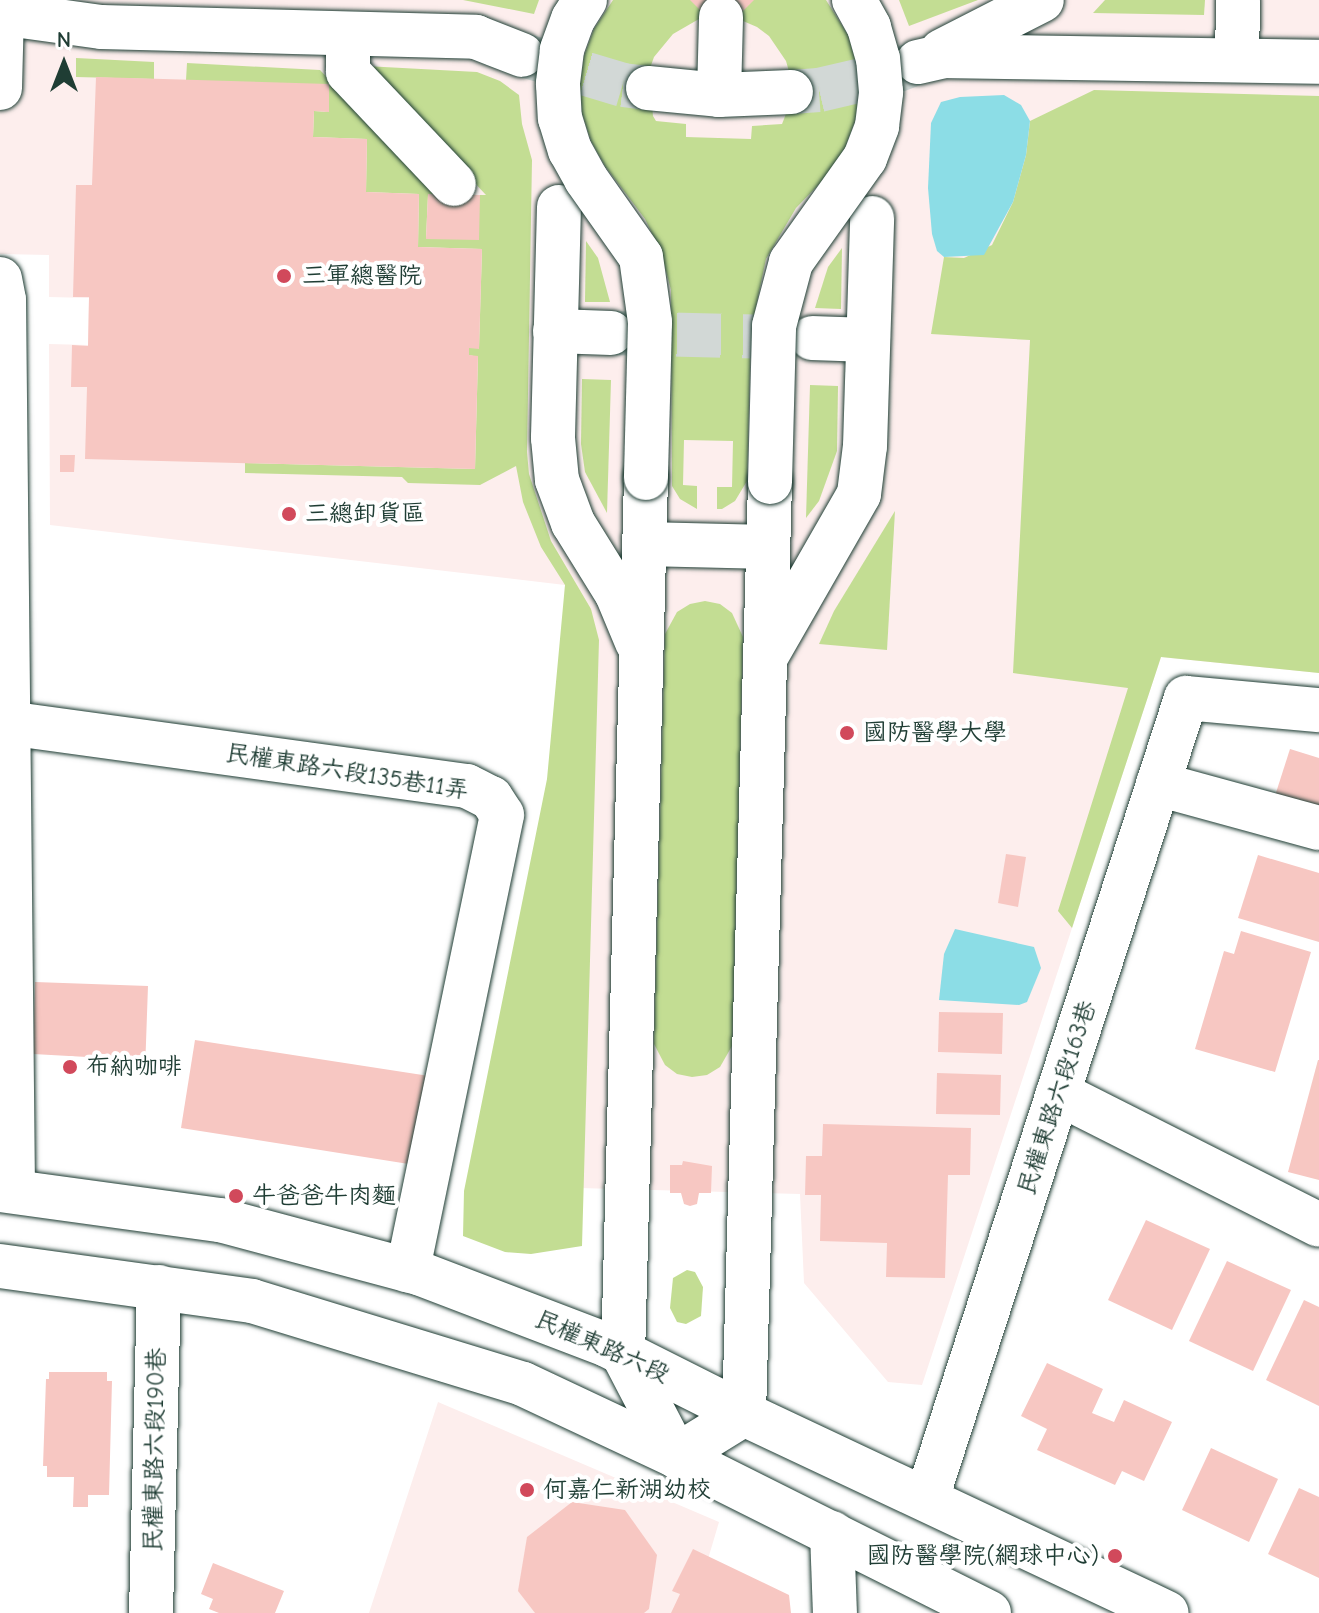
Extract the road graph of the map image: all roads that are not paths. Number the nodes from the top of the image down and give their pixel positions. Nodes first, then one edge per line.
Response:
1 (585, 0) edge
2 (854, 0) edge
3 (1042, 0) edge
4 (1238, 0) edge
5 (1, 13) edge
6 (721, 17) dead end
7 (348, 34) junction
8 (522, 55) tunnel mouth
9 (1237, 60) junction
10 (1319, 62) edge
11 (0, 88) edge
12 (648, 88) tunnel mouth
13 (791, 92) tunnel mouth
14 (719, 95) junction
15 (454, 184) dead end
16 (559, 207) dead end
17 (872, 218) dead end
18 (1, 293) edge
19 (555, 331) junction
20 (611, 333) tunnel mouth
21 (812, 338) tunnel mouth
22 (868, 340) junction
23 (645, 544) junction
24 (768, 547) junction
25 (642, 656) junction
26 (765, 659) junction
27 (1319, 710) edge
28 (4, 722) edge
29 (1158, 784) junction
30 (1319, 828) edge
31 (1058, 1093) junction
32 (7, 1190) edge
33 (1319, 1225) edge
34 (0, 1266) edge
35 (408, 1270) junction
36 (159, 1287) junction
37 (623, 1354) junction
38 (744, 1414) junction
39 (676, 1456) junction
40 (927, 1498) junction
41 (832, 1533) junction
42 (151, 1613) edge
43 (835, 1613) edge
44 (989, 1613) edge
45 (1167, 1613) edge

1 - 23 main road, bridge
2 - 24 main road, bridge
3 - 9 main road
4 - 9 main road
5 - 7 main road
5 - 11 main road
6 - 14 main road
7 - 8 main road
7 - 15 main road
9 - 10 main road
12 - 14 main road
13 - 14 main road
16 - 19 main road
17 - 22 main road
18 - 28 main road
19 - 20 main road
19 - 25 main road
21 - 22 main road
22 - 26 main road
23 - 24 main road
23 - 25 main road
24 - 26 main road
25 - 37 main road
26 - 38 main road
27 - 29 main road, 民權東路六段163巷
28 - 32 main road
28 - 35 main road, 民權東路六段135巷11弄
29 - 30 main road
29 - 31 main road, 民權東路六段163巷
31 - 33 main road
31 - 40 main road, 民權東路六段163巷
32 - 35 main road, 民權東路六段
34 - 36 main road
35 - 37 main road, 民權東路六段
36 - 39 main road
36 - 42 main road, 民權東路六段190巷
37 - 38 main road, 民權東路六段
37 - 39 main road
38 - 39 main road
38 - 40 main road, 民權東路六段
39 - 41 main road
40 - 45 main road, 民權東路六段
41 - 43 main road
41 - 44 main road

